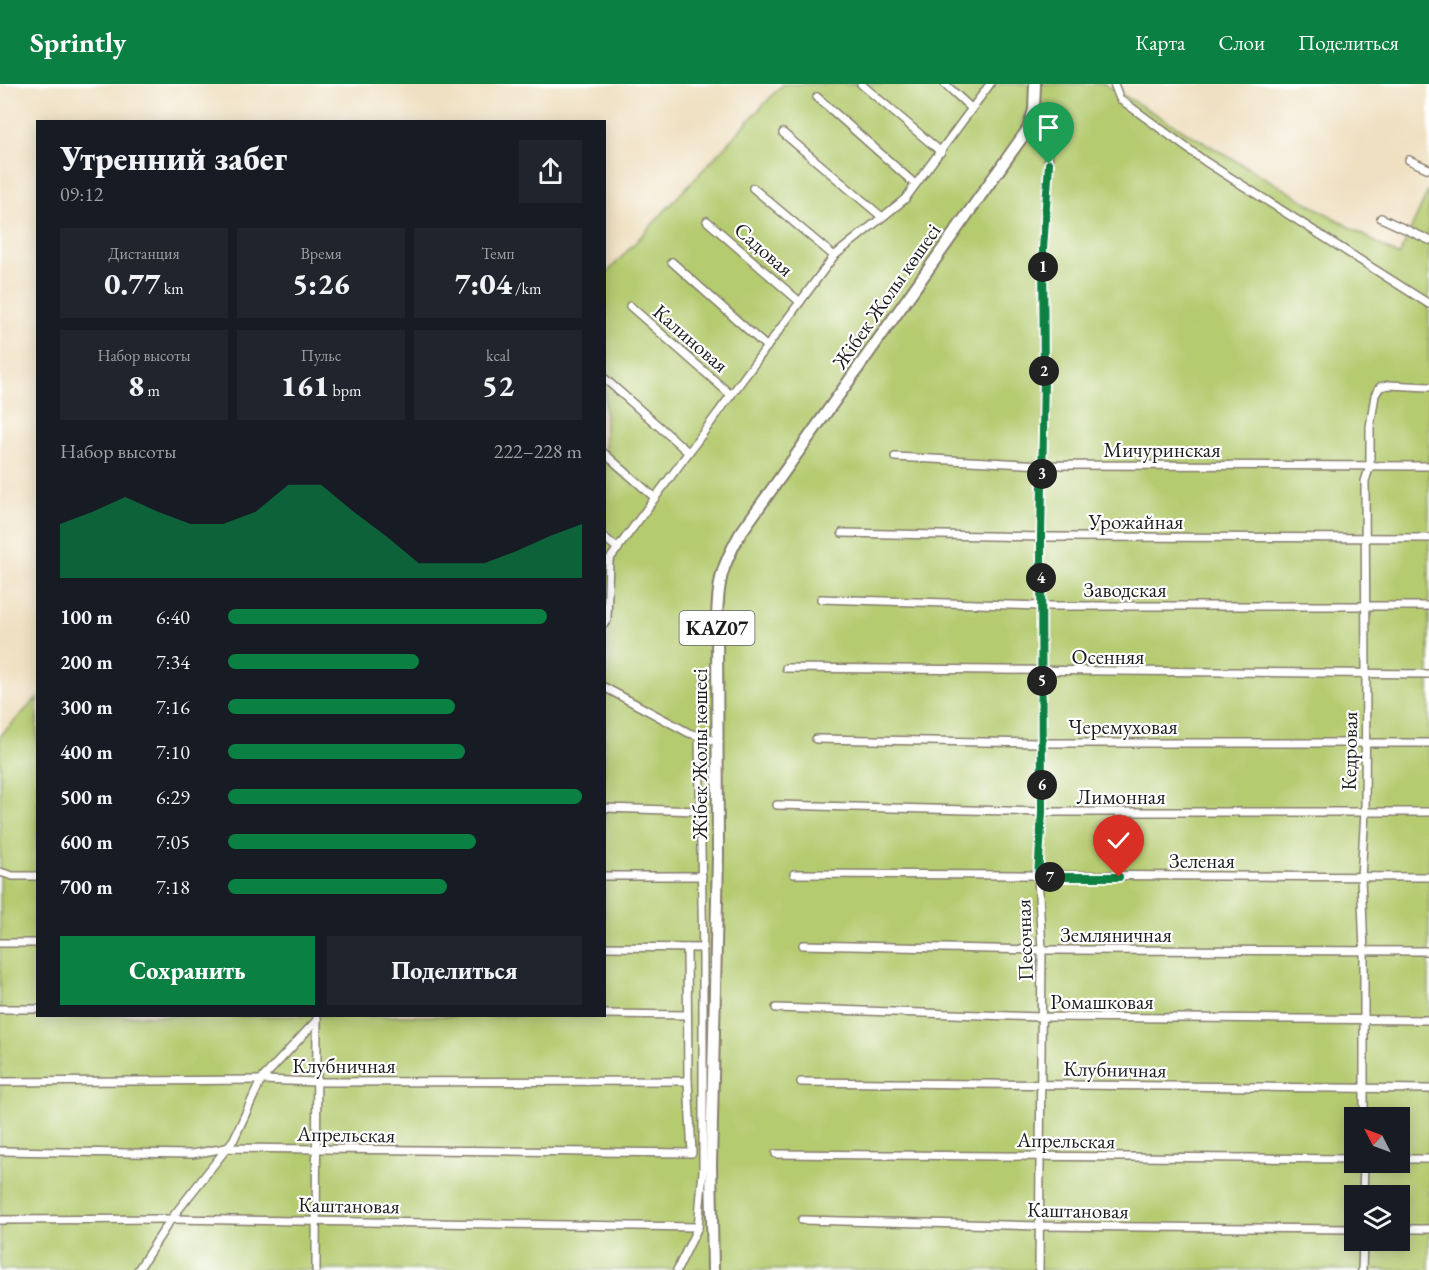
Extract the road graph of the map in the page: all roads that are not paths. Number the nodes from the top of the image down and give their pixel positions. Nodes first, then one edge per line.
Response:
1 (861, 84) edge
2 (945, 84) edge
3 (990, 84) edge
4 (1035, 84) edge
5 (1114, 84) edge
6 (817, 97) dead end
7 (971, 108) junction
8 (1034, 110) junction
9 (783, 133) dead end
10 (941, 152) junction
11 (1409, 160) dead end
12 (1429, 169) edge
13 (915, 184) junction
14 (753, 188) dead end
15 (882, 217) junction
16 (1381, 218) dead end
17 (707, 221) dead end
18 (1429, 240) edge
19 (834, 256) junction
20 (672, 262) dead end
21 (800, 302) junction
22 (1429, 304) edge
23 (630, 306) dead end
24 (767, 347) junction
25 (606, 380) edge
26 (1429, 387) edge
27 (731, 395) junction
28 (688, 452) junction
29 (606, 455) edge
30 (896, 457) dead end
31 (1042, 465) junction
32 (1370, 466) junction
33 (1429, 466) edge
34 (655, 498) junction
35 (842, 533) dead end
36 (1041, 537) junction
37 (1364, 538) junction
38 (1429, 538) edge
39 (606, 539) edge
40 (618, 549) junction
41 (821, 599) dead end
42 (1042, 606) junction
43 (1366, 606) junction
44 (1429, 606) edge
45 (606, 621) edge
46 (786, 668) dead end
47 (1042, 672) junction
48 (1366, 674) junction
49 (1429, 674) edge
50 (606, 688) edge
51 (699, 736) junction
52 (816, 739) dead end
53 (718, 741) junction
54 (1365, 742) junction
55 (1429, 742) edge
56 (1042, 743) junction
57 (777, 805) dead end
58 (606, 808) edge
59 (700, 810) junction
60 (1042, 812) junction
61 (1429, 812) edge
62 (1365, 813) junction
63 (0, 872) edge
64 (794, 874) dead end
65 (36, 876) edge
66 (606, 876) edge
67 (702, 876) junction
68 (1038, 877) junction
69 (1361, 877) junction
70 (1429, 877) edge
71 (0, 943) edge
72 (36, 943) edge
73 (802, 945) dead end
74 (606, 947) edge
75 (687, 948) junction
76 (703, 948) junction
77 (1042, 950) junction
78 (1365, 951) junction
79 (1429, 951) edge
80 (776, 1008) dead end
81 (0, 1009) edge
82 (36, 1009) edge
83 (606, 1014) edge
84 (687, 1015) junction
85 (318, 1017) edge
86 (1042, 1017) junction
87 (1364, 1019) junction
88 (1429, 1020) edge
89 (261, 1080) junction
90 (688, 1081) junction
91 (0, 1082) edge
92 (317, 1082) junction
93 (801, 1082) dead end
94 (1041, 1085) junction
95 (1364, 1088) junction
96 (1429, 1089) edge
97 (1364, 1107) edge
98 (226, 1148) junction
99 (318, 1150) junction
100 (0, 1151) edge
101 (776, 1154) dead end
102 (1040, 1156) junction
103 (1344, 1159) edge
104 (1410, 1159) edge
105 (1429, 1160) edge
106 (171, 1219) junction
107 (0, 1220) edge
108 (316, 1220) junction
109 (802, 1220) dead end
110 (1040, 1226) junction
111 (698, 1227) junction
112 (1344, 1229) edge
113 (1410, 1229) edge
114 (1429, 1229) edge
115 (1363, 1251) edge
116 (138, 1270) edge
117 (316, 1270) edge
118 (677, 1270) edge
119 (713, 1270) edge
120 (1040, 1270) edge
121 (1362, 1270) edge

1 - 10 street
2 - 7 street
3 - 7 street
4 - 8 highway, Жібек Жолы көшесі / KAZ07
5 - 22 street
6 - 13 street
7 - 10 street
8 - 31 street, Песочная
8 - 53 highway, Жібек Жолы көшесі / KAZ07
9 - 15 street
10 - 13 street
11 - 12 street
13 - 15 street
14 - 19 street
15 - 19 street
16 - 18 street
17 - 21 street, Садовая
19 - 21 street
20 - 24 street
21 - 24 street
23 - 27 street, Калиновая
24 - 27 street
25 - 28 street
26 - 32 street, Кедровая
27 - 28 street
28 - 34 street
29 - 34 street
30 - 31 street, Мичуринская
31 - 32 street, Мичуринская
31 - 36 street, Песочная
32 - 33 street, Мичуринская
32 - 37 street, Кедровая
34 - 40 street
35 - 36 street, Урожайная
36 - 37 street, Урожайная
36 - 42 street, Песочная
37 - 38 street, Урожайная
37 - 43 street, Кедровая
39 - 40 street
40 - 45 street
41 - 42 street, Заводская
42 - 43 street, Заводская
42 - 47 street, Песочная
43 - 44 street, Заводская
43 - 48 street, Кедровая
46 - 47 street, Осенняя
47 - 48 street, Осенняя
47 - 56 street, Песочная
48 - 49 street, Осенняя
48 - 54 street, Кедровая
50 - 51 street
51 - 53 street
51 - 59 street
52 - 56 street, Черемуховая
53 - 119 highway, Жібек Жолы көшесі / KAZ07
54 - 55 street, Черемуховая
54 - 56 street, Черемуховая
54 - 62 street, Кедровая
56 - 60 street, Песочная
57 - 60 street, Лимонная
58 - 59 street
59 - 67 street
60 - 62 street, Лимонная
60 - 68 street, Песочная
61 - 62 street, Лимонная
62 - 69 street, Кедровая
63 - 65 street
64 - 68 street, Зеленая
66 - 67 street
67 - 76 street
68 - 69 street, Зеленая
68 - 77 street, Песочная
69 - 70 street, Зеленая
69 - 78 street, Кедровая
71 - 72 street
73 - 77 street, Земляничная
74 - 75 street
75 - 76 street
75 - 84 street
76 - 111 street
77 - 78 street, Земляничная
77 - 86 street, Песочная
78 - 79 street, Земляничная
78 - 87 street, Кедровая
80 - 86 street, Ромашковая
81 - 82 street
83 - 84 street
84 - 90 street
85 - 89 street
85 - 92 street
86 - 87 street, Ромашковая
86 - 94 street, Песочная
87 - 88 street, Ромашковая
87 - 95 street, Кедровая
89 - 91 street, Клубничная
89 - 92 street, Клубничная
89 - 98 street
90 - 92 street, Клубничная
90 - 99 street, Апрельская
92 - 99 street
93 - 94 street, Клубничная
94 - 95 street, Клубничная
94 - 102 street, Песочная
95 - 96 street, Клубничная
95 - 97 street, Кедровая
98 - 99 street, Апрельская
98 - 100 street, Апрельская
98 - 106 street
99 - 108 street
101 - 102 street, Апрельская
102 - 103 street, Апрельская
102 - 110 street, Песочная
104 - 105 street
106 - 107 street, Каштановая
106 - 108 street, Каштановая
106 - 116 street
108 - 111 street, Каштановая
108 - 117 street
109 - 110 street, Каштановая
110 - 112 street, Каштановая
110 - 120 street, Песочная
111 - 118 street
113 - 114 street
115 - 121 street

